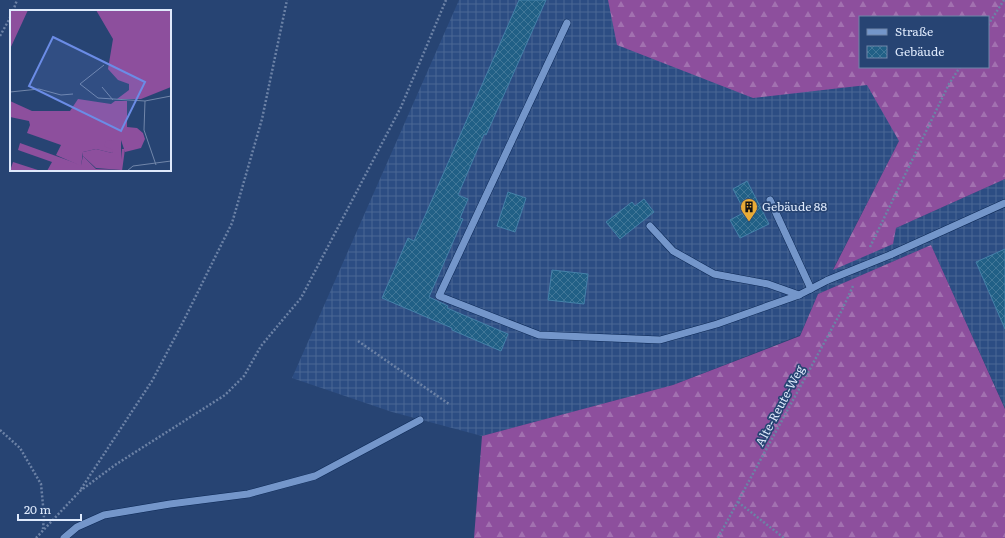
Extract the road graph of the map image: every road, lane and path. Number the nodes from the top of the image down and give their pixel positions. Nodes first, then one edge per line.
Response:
1 (17, 0) edge
2 (287, 0) edge
3 (446, 0) edge
4 (1004, 0) edge
5 (13, 10) edge
6 (10, 18) edge
7 (567, 23) dead end
8 (989, 23) edge
9 (0, 36) edge
10 (959, 68) edge
11 (770, 200) dead end
12 (1005, 203) edge
13 (650, 226) dead end
14 (870, 248) dead end
15 (855, 281) dead end
16 (811, 289) junction
17 (799, 295) junction
18 (358, 341) dead end
19 (449, 404) dead end
20 (420, 420) dead end
21 (0, 430) edge
22 (80, 491) junction
23 (738, 502) junction
24 (43, 530) junction
25 (36, 538) edge
26 (64, 538) edge
27 (718, 538) edge
28 (784, 538) edge

1 - 5 path
2 - 22 path
3 - 22 path
4 - 8 path
6 - 9 path
7 - 17 lane
10 - 14 path
11 - 16 lane
12 - 16 lane, bridge
13 - 17 lane
15 - 23 path, Alte-Reute-Weg
16 - 17 lane
18 - 19 path
20 - 26 lane
21 - 24 path
22 - 24 path
23 - 27 path, Alte-Reute-Weg
23 - 28 path
24 - 25 path

